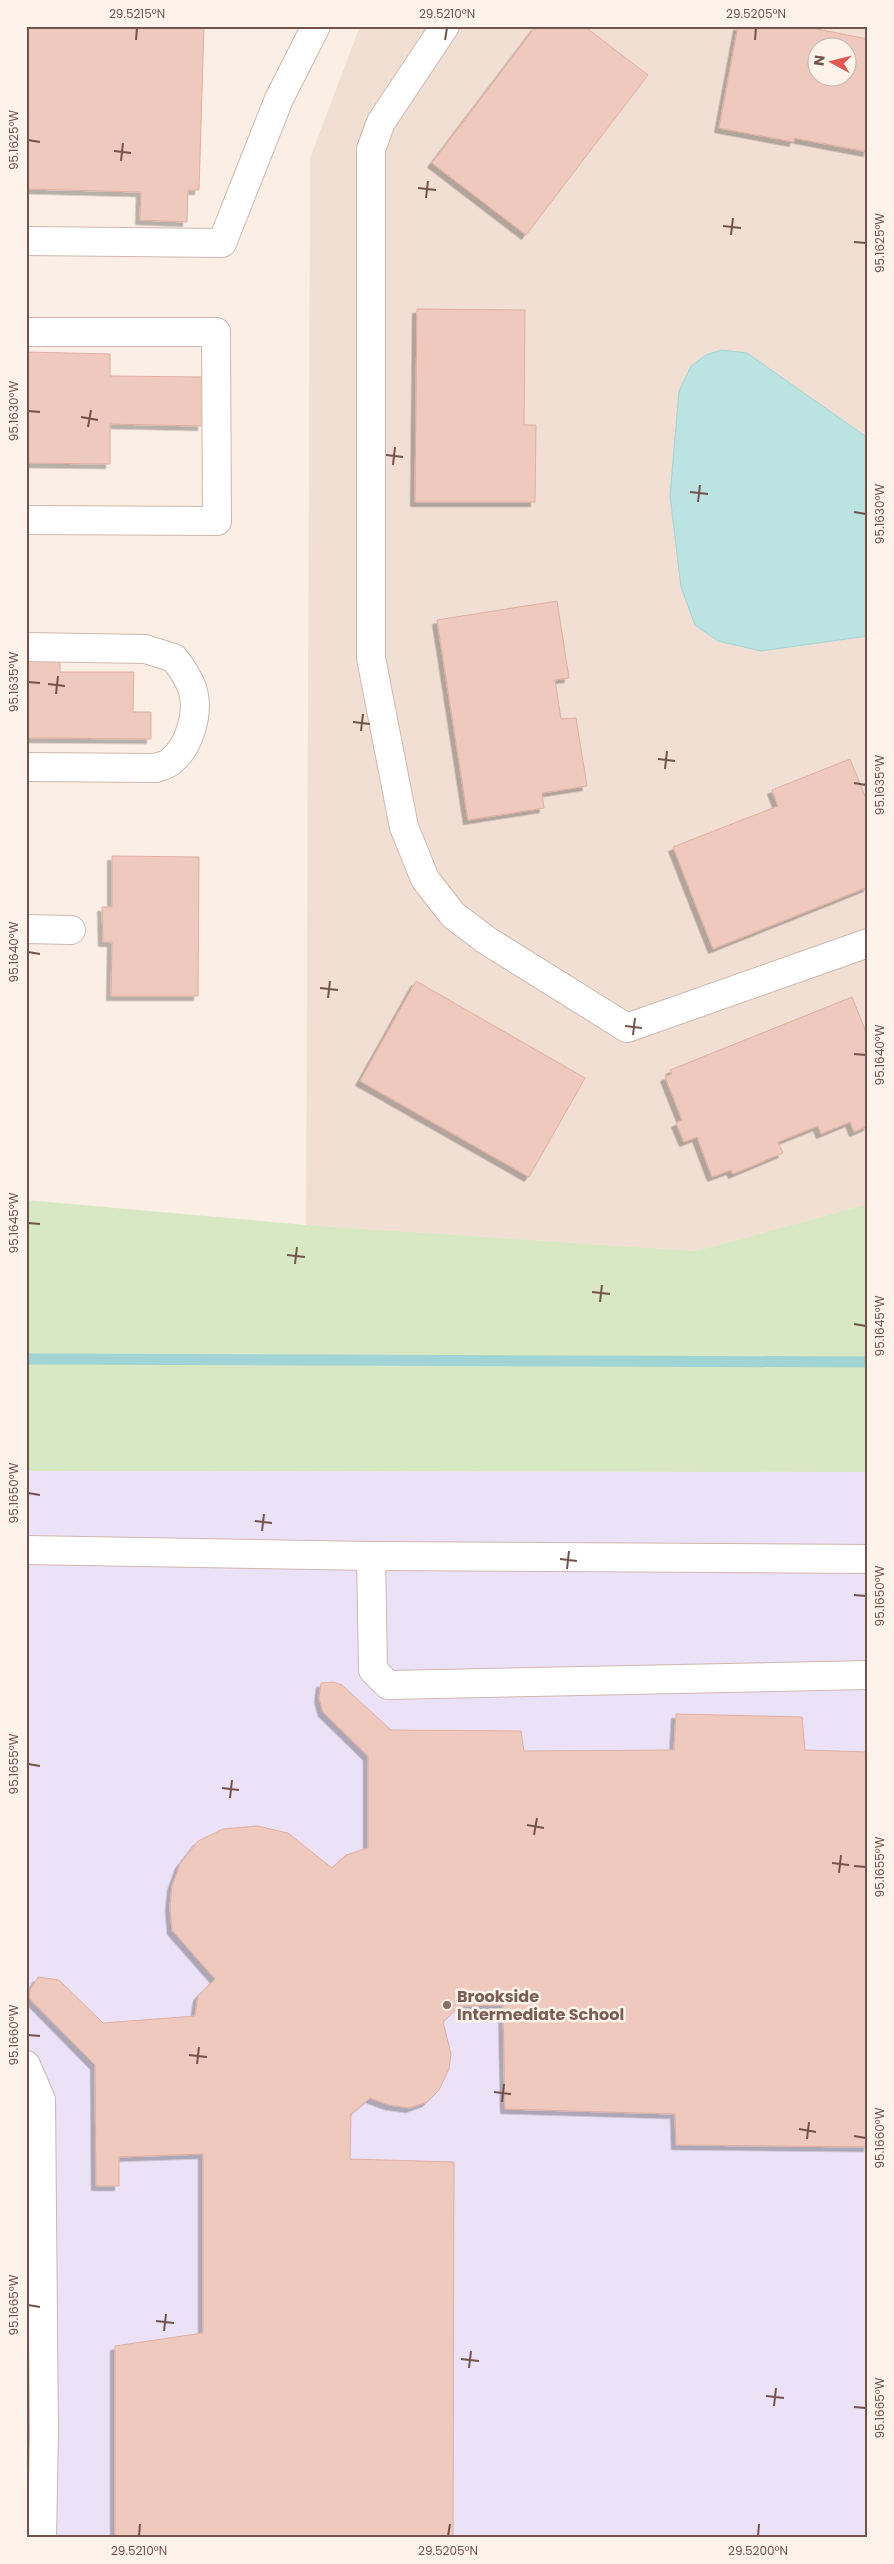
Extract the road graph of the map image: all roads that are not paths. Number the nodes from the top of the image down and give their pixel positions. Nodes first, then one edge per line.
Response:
1 (316, 26) edge
2 (445, 26) edge
3 (26, 241) edge
4 (26, 332) edge
5 (26, 520) edge
6 (26, 647) edge
7 (26, 767) edge
8 (26, 930) edge
9 (71, 930) dead end
10 (868, 943) edge
11 (26, 1550) edge
12 (371, 1556) junction
13 (868, 1559) edge
14 (868, 1675) edge
15 (26, 2065) edge
16 (42, 2538) edge

1 - 3 street
2 - 10 street
4 - 5 street
6 - 7 street
8 - 9 street
11 - 12 street
12 - 13 street
12 - 14 street
15 - 16 street

